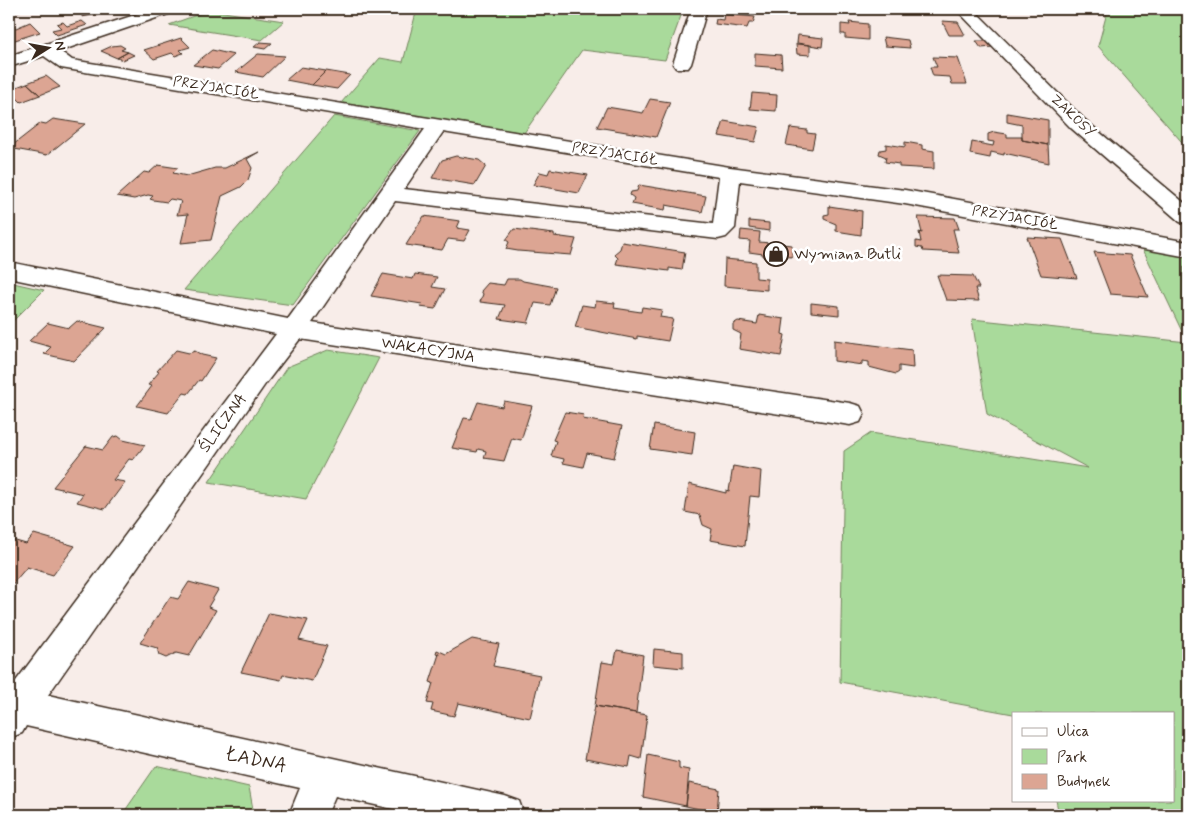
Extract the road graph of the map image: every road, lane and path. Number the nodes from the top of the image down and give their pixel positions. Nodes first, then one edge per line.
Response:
1 (168, 9) edge
2 (699, 9) edge
3 (964, 9) edge
4 (46, 50) junction
5 (9, 62) edge
6 (682, 64) dead end
7 (438, 125) junction
8 (730, 173) junction
9 (389, 194) junction
10 (1188, 217) edge
11 (1188, 250) edge
12 (9, 270) edge
13 (294, 329) junction
14 (850, 414) dead end
15 (13, 710) edge
16 (325, 775) junction
17 (308, 815) edge
18 (505, 815) edge

1 - 4 street
2 - 6 street
3 - 10 street, ZAKOSY
4 - 5 street
4 - 7 street, PRZYJACIÓŁ
7 - 8 street, PRZYJACIÓŁ
7 - 9 street, ŚLICZNA
8 - 9 street
8 - 11 street, PRZYJACIÓŁ
9 - 13 street, ŚLICZNA
12 - 13 street, WAKACYJNA
13 - 14 street, WAKACYJNA
13 - 15 street, ŚLICZNA
15 - 16 street, ŁADNA
16 - 17 street
16 - 18 street, ŁADNA

